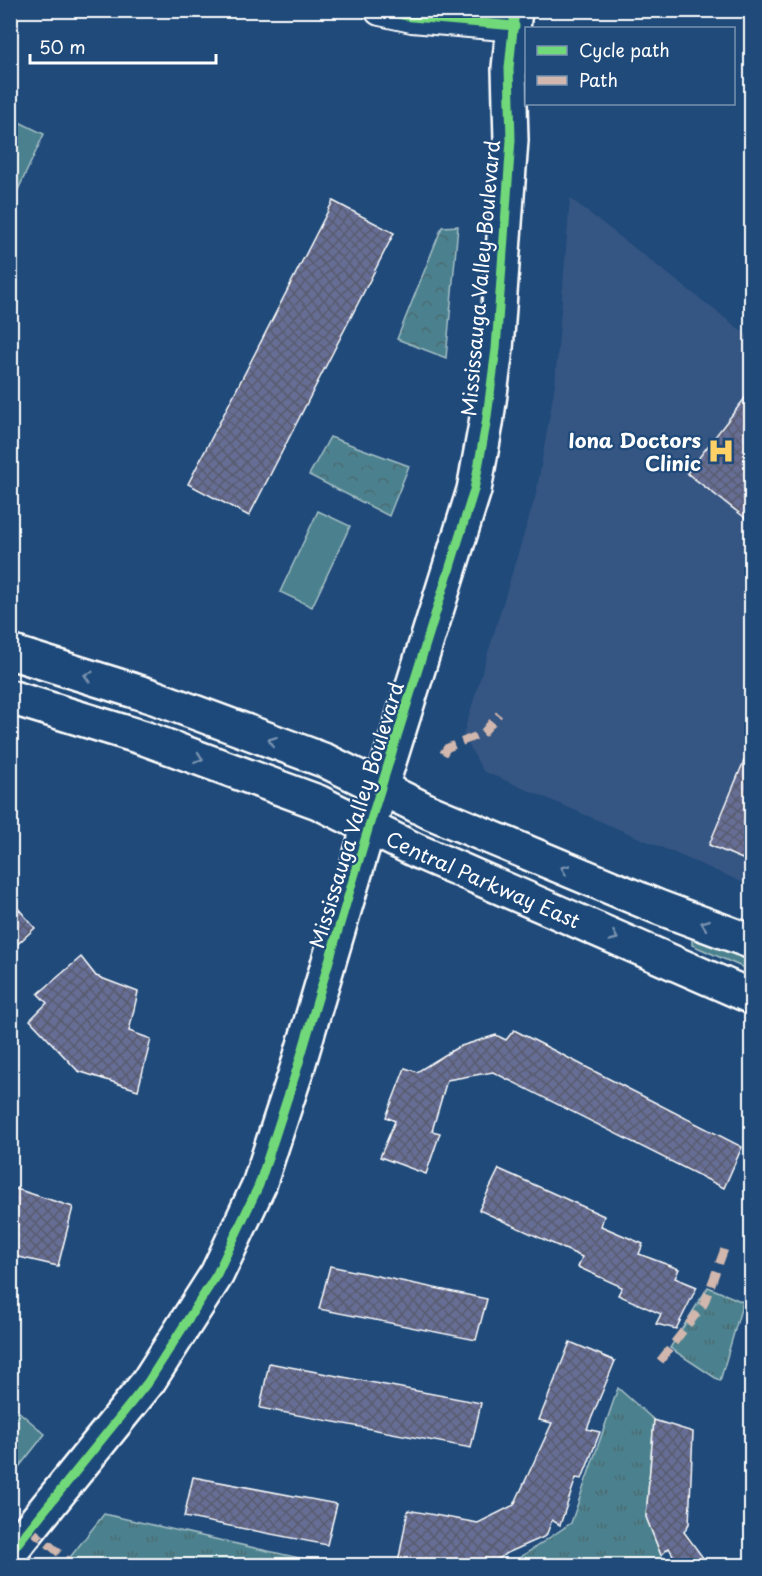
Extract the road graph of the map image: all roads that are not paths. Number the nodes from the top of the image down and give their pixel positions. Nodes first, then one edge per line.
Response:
1 (380, 10) edge
2 (515, 18) edge
3 (10, 652) edge
4 (10, 697) edge
5 (382, 788) junction
6 (369, 826) junction
7 (752, 942) edge
8 (752, 997) edge
9 (10, 1553) edge

1 - 2 street
2 - 5 street, Mississauga Valley Boulevard
5 -> 3 street, Central Parkway East
4 -> 6 street, Central Parkway East
5 - 6 street, Mississauga Valley Boulevard
7 -> 5 street, Central Parkway East
6 -> 8 street, Central Parkway East
6 - 9 street, Mississauga Valley Boulevard

